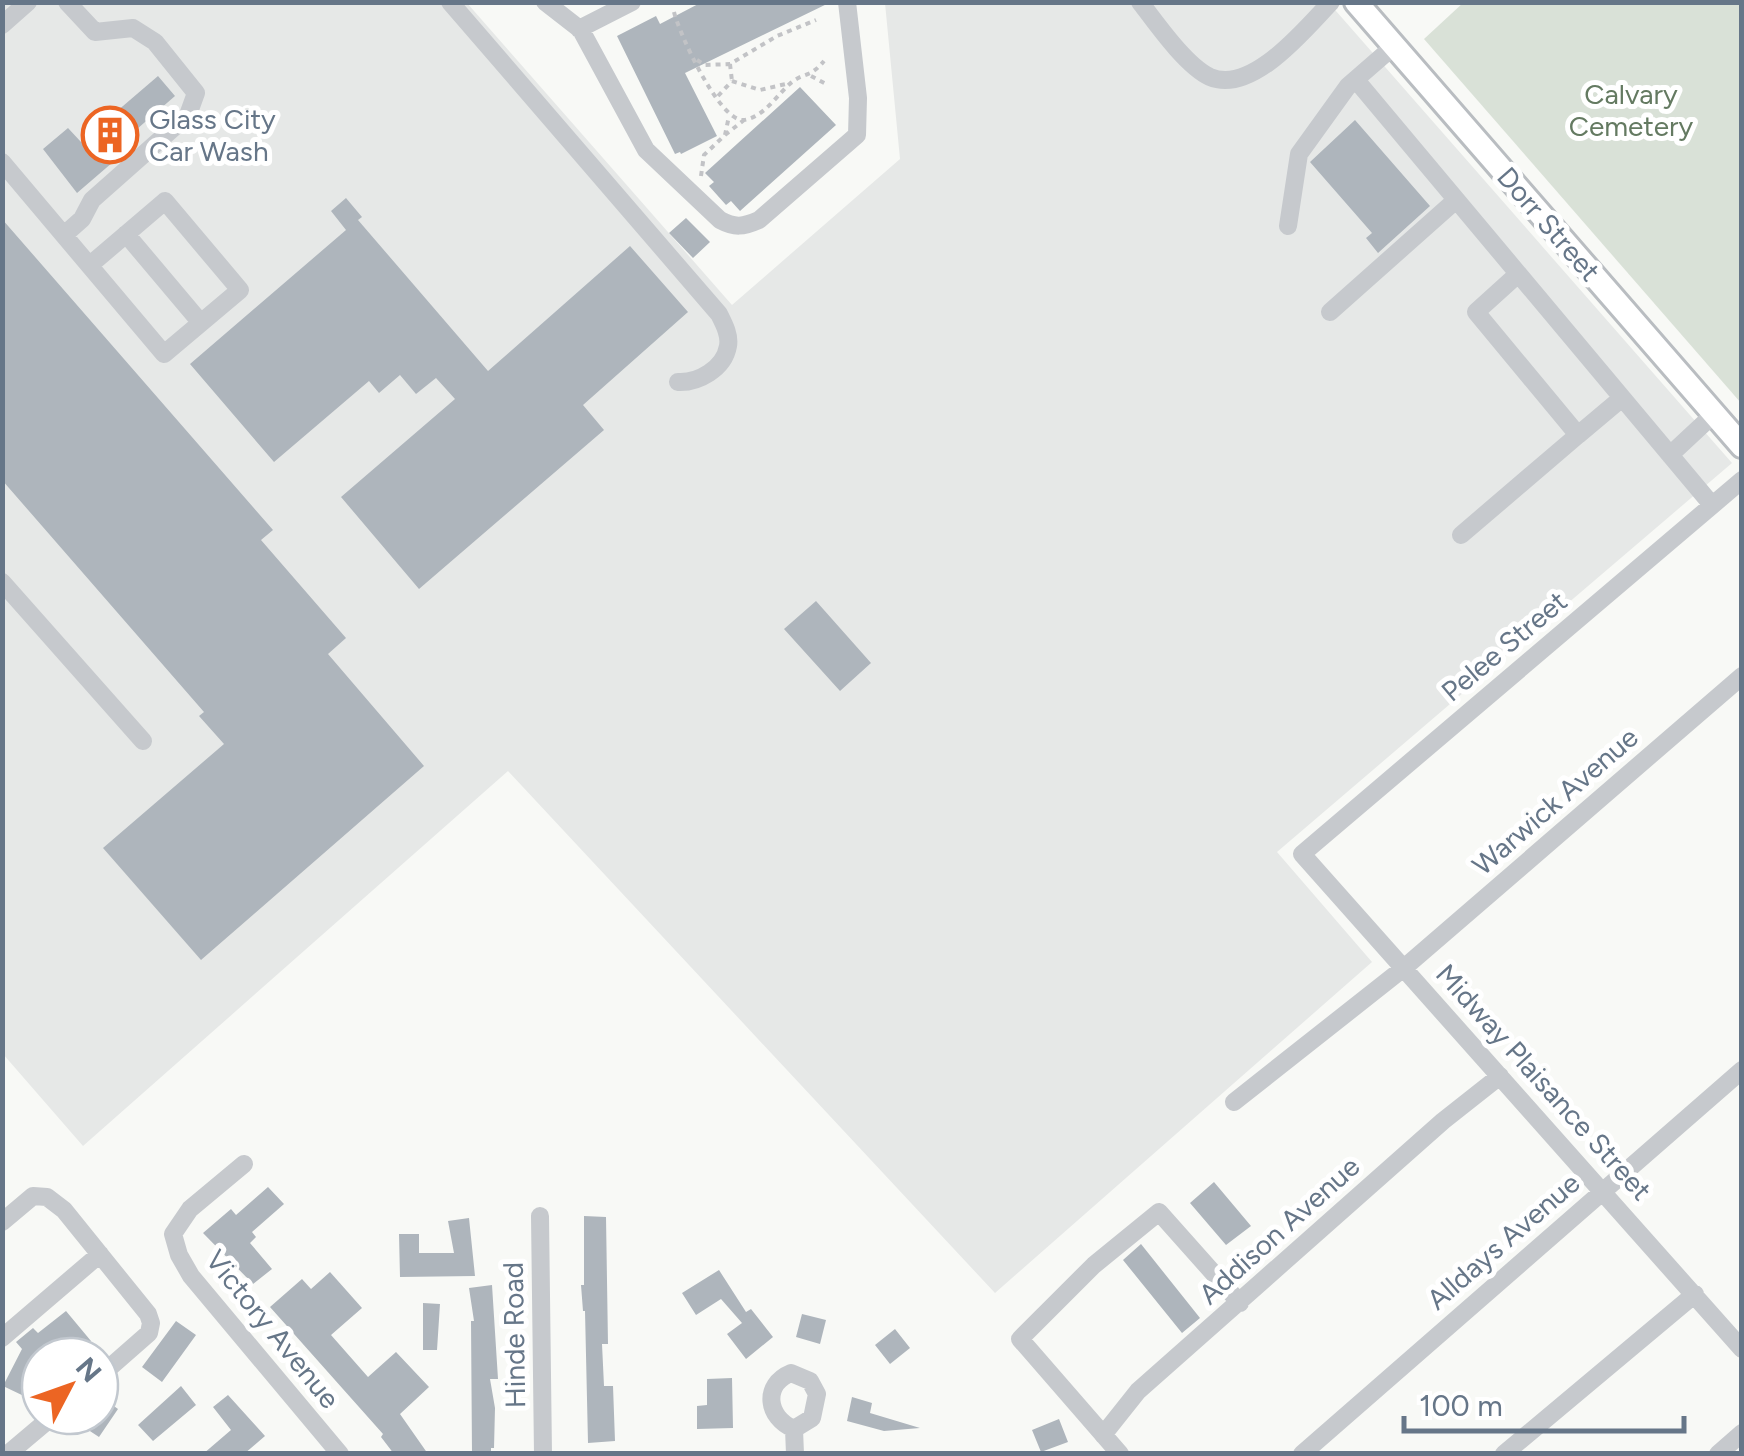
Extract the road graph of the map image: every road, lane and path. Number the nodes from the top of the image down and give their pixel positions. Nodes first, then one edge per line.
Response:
1 (28, 2) edge
2 (67, 2) edge
3 (450, 2) edge
4 (545, 2) edge
5 (632, 2) edge
6 (847, 2) edge
7 (1140, 2) edge
8 (1330, 2) edge
9 (1356, 2) edge
10 (674, 12) dead end
11 (816, 20) dead end
12 (2, 24) edge
13 (579, 28) junction
14 (1394, 46) junction
15 (693, 58) junction
16 (824, 61) dead end
17 (730, 64) junction
18 (812, 76) junction
19 (1356, 80) junction
20 (732, 82) junction
21 (791, 82) junction
22 (826, 84) dead end
23 (716, 97) junction
24 (767, 97) junction
25 (730, 116) junction
26 (744, 120) junction
27 (725, 134) junction
28 (2, 162) edge
29 (700, 184) dead end
30 (1456, 200) junction
31 (1288, 226) dead end
32 (126, 234) junction
33 (64, 235) junction
34 (90, 265) junction
35 (1518, 274) junction
36 (1330, 312) dead end
37 (202, 323) junction
38 (678, 382) dead end
39 (1622, 398) junction
40 (1714, 414) junction
41 (1578, 435) junction
42 (1742, 446) edge
43 (1670, 455) junction
44 (1742, 480) edge
45 (1712, 505) junction
46 (1460, 534) dead end
47 (2, 582) edge
48 (1742, 676) edge
49 (144, 741) dead end
50 (1302, 854) joint
51 (1405, 968) junction
52 (1742, 1070) edge
53 (1500, 1076) junction
54 (1234, 1102) dead end
55 (244, 1164) dead end
56 (1602, 1190) junction
57 (540, 1216) dead end
58 (2, 1222) edge
59 (100, 1254) junction
60 (1695, 1294) junction
61 (1240, 1302) junction
62 (2, 1338) edge
63 (1742, 1349) edge
64 (120, 1360) edge
65 (794, 1430) dead end
66 (1742, 1433) edge
67 (1103, 1435) junction
68 (29, 1436) edge
69 (330, 1450) edge
70 (8, 1454) edge
71 (543, 1454) edge
72 (794, 1454) edge
73 (1120, 1454) edge
74 (1302, 1454) edge
75 (1504, 1454) edge
76 (1718, 1454) edge

1 - 12 street
2 - 33 street
3 - 38 street
4 - 13 street
5 - 13 street
6 - 13 street
7 - 8 street
9 - 14 main road, Dorr Street
10 - 15 path
11 - 17 path
14 - 19 street
14 - 40 main road, Dorr Street
15 - 17 path
15 - 23 path
16 - 18 path
17 - 20 path
18 - 21 path
18 - 22 path
19 - 30 street
19 - 31 street
20 - 23 path
20 - 24 path
21 - 24 path
21 - 24 path
23 - 25 path
24 - 26 path
25 - 26 path
25 - 27 path
26 - 27 path
27 - 29 path
28 - 33 street
30 - 35 street
30 - 36 street
32 - 34 street
32 - 37 street
32 - 37 street
33 - 34 street
34 - 37 street
35 - 39 street
35 - 41 street
39 - 41 street
39 - 43 street
40 - 42 main road, Dorr Street
40 - 43 street
41 - 46 street
43 - 45 street
44 - 45 street, Pelee Street
45 - 50 street, Pelee Street
47 - 49 street
48 - 51 street, Warwick Avenue
50 - 51 street, Midway Plaisance Street
51 - 53 street, Midway Plaisance Street
51 - 54 street, Warwick Avenue
52 - 56 street, Alldays Avenue
53 - 56 street, Midway Plaisance Street
53 - 61 street, Addison Avenue
55 - 69 street, Victory Avenue
56 - 60 street, Midway Plaisance Street
56 - 74 street, Alldays Avenue
57 - 71 street, Hinde Road
58 - 59 street
59 - 62 street
59 - 64 street
60 - 63 street, Midway Plaisance Street
60 - 75 street
61 - 67 street, Addison Avenue
61 - 67 street
65 - 72 street
66 - 76 street
67 - 73 street
68 - 70 street

